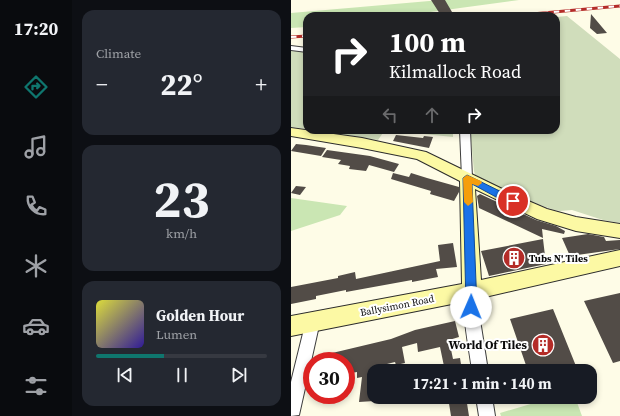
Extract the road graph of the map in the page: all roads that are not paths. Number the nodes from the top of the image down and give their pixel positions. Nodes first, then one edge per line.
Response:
1 (291, 48) edge
2 (303, 50) edge
3 (291, 132) edge
4 (303, 134) edge
5 (304, 134) edge
6 (465, 134) edge
7 (467, 178) junction
8 (620, 231) edge
9 (620, 258) edge
10 (472, 291) junction
11 (313, 321) junction
12 (291, 326) edge
13 (479, 364) edge
14 (485, 404) edge
15 (291, 415) edge
16 (487, 416) edge

1 - 2 street
3 - 4 street
5 - 7 street
6 - 7 street
7 - 8 street
7 - 10 street
9 - 10 street, Ballysimon Road
10 - 11 street, Ballysimon Road
10 - 13 street
11 - 12 street, Ballysimon Road
11 - 15 street
14 - 16 street

